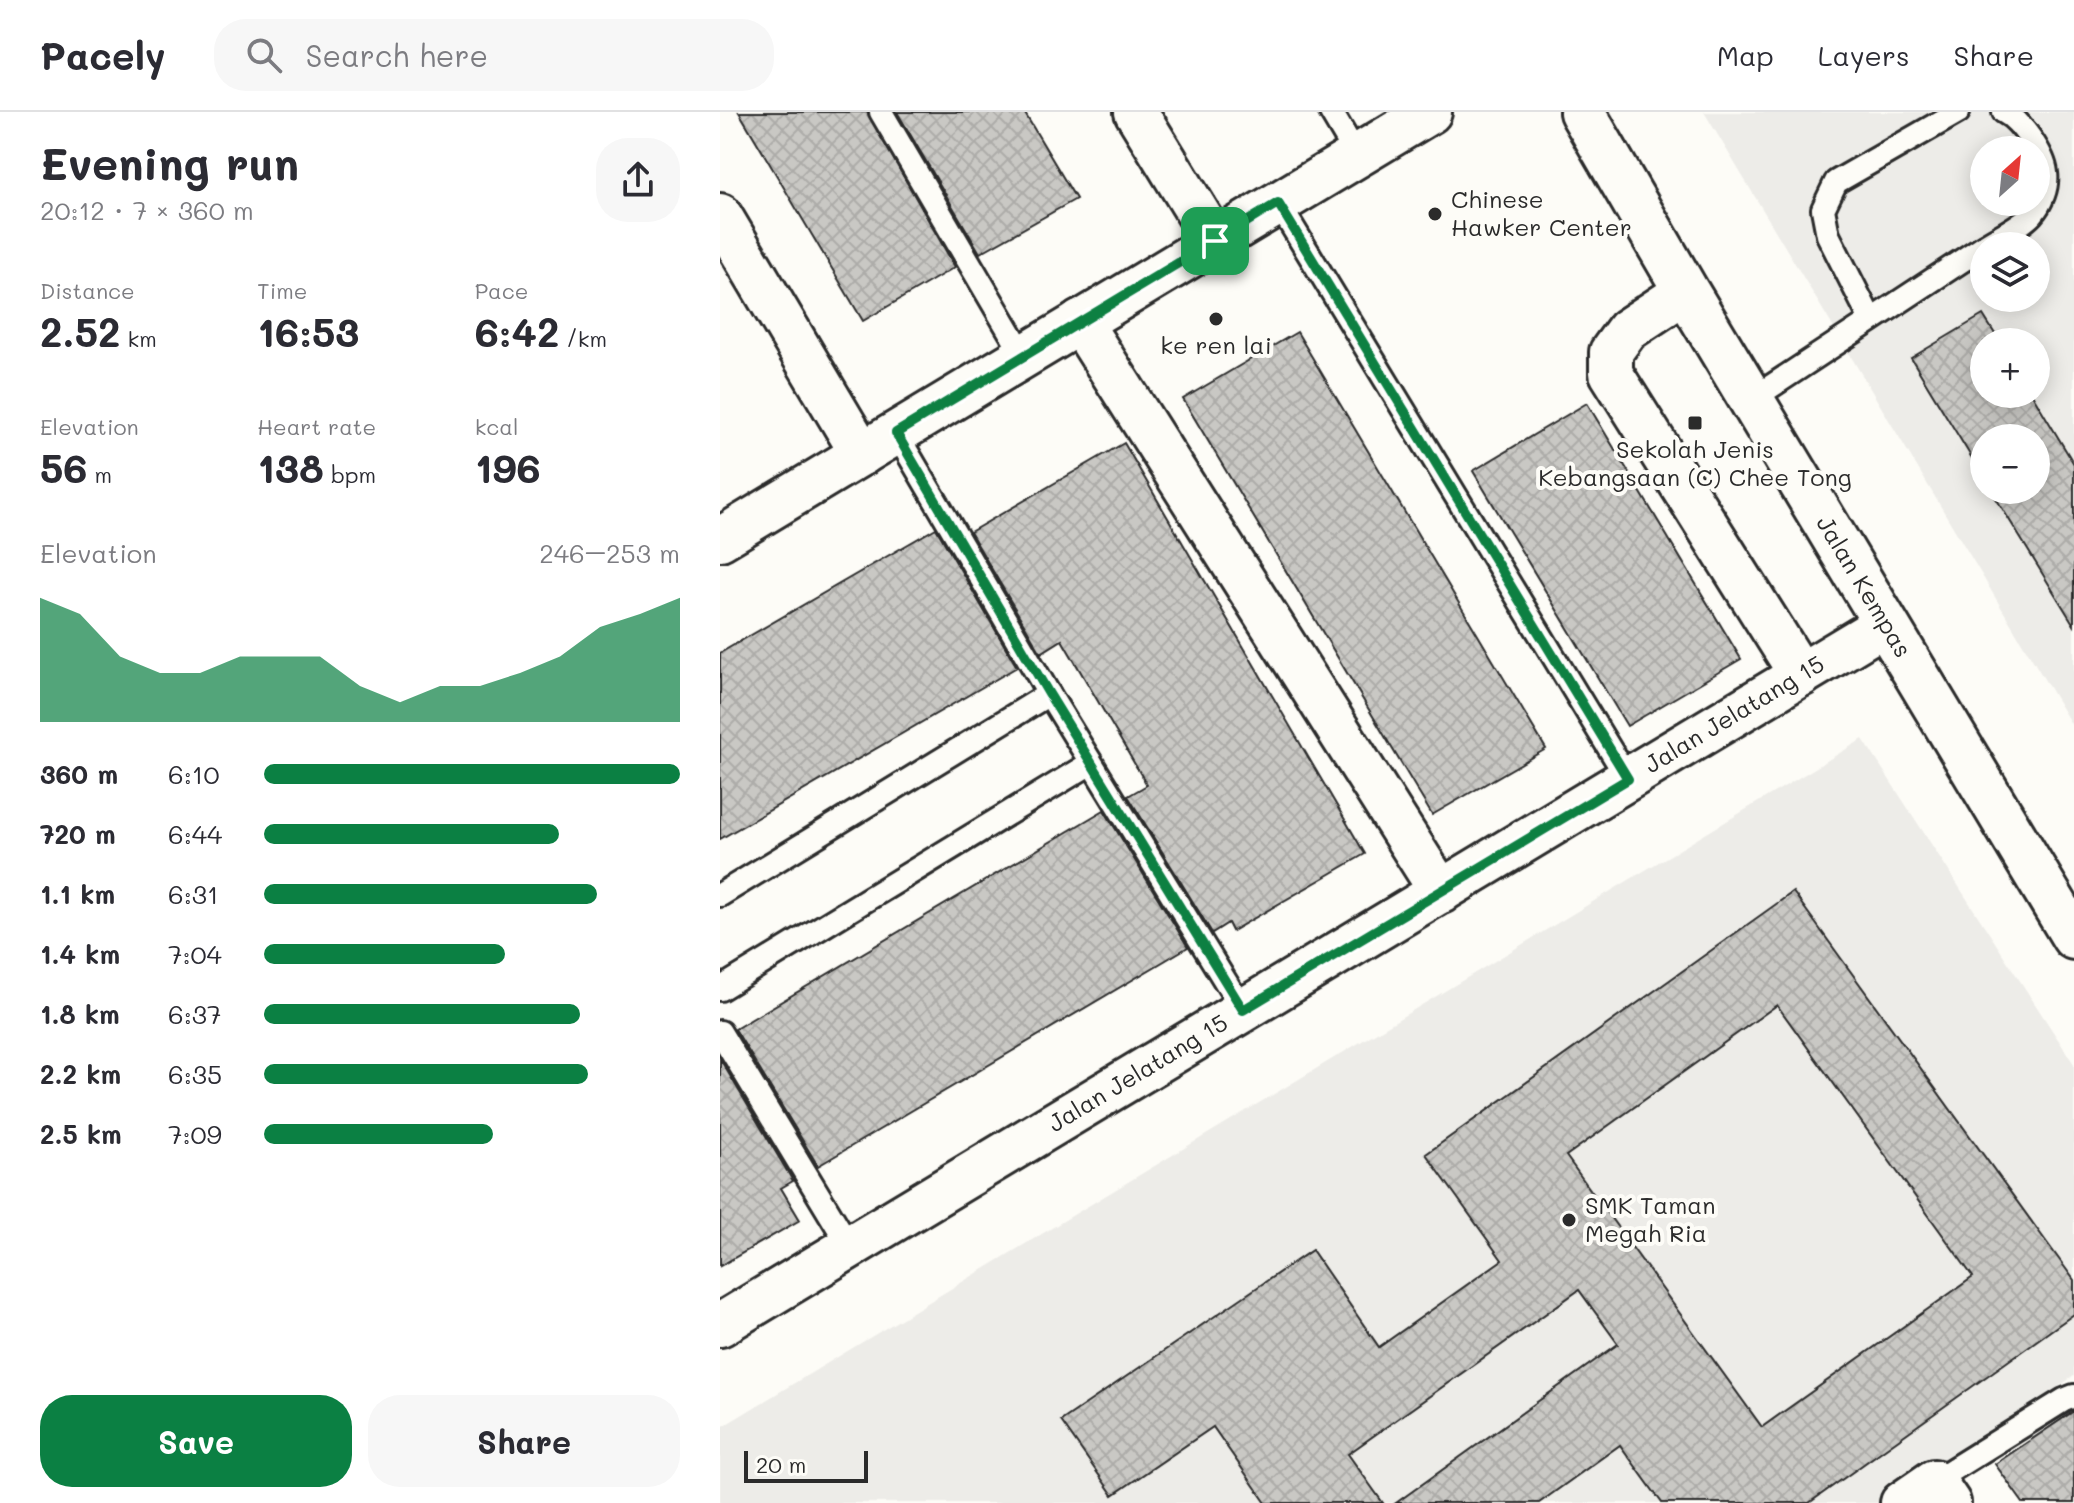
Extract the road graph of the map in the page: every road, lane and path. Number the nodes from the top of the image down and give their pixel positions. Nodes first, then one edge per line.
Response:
1 (881, 112) edge
2 (1136, 112) edge
3 (1331, 112) edge
4 (1430, 112) edge
5 (1582, 112) edge
6 (1958, 112) edge
7 (2004, 112) edge
8 (1357, 156) junction
9 (1278, 203) junction
10 (720, 215) edge
11 (2005, 232) edge
12 (1215, 241) junction
13 (1970, 255) edge
14 (1686, 291) junction
15 (1871, 320) junction
16 (1080, 322) junction
17 (1024, 356) junction
18 (1752, 399) junction
19 (879, 443) junction
20 (720, 539) edge
21 (1885, 624) junction
22 (1801, 675) junction
23 (1049, 694) junction
24 (1091, 763) junction
25 (1628, 779) junction
26 (1441, 892) junction
27 (720, 895) edge
28 (2074, 937) edge
29 (720, 989) edge
30 (1243, 1010) junction
31 (720, 1032) edge
32 (850, 1247) junction
33 (720, 1325) edge
34 (2074, 1396) edge
35 (1929, 1496) edge

1 - 17 lane
2 - 12 street
3 - 8 lane
4 - 8 street
5 - 14 street, Jalan Kempas
6 - 15 lane
7 - 11 lane
8 - 9 street
9 - 12 street
9 - 25 lane
10 - 19 street
12 - 16 street
13 - 15 lane
14 - 18 street, Jalan Kempas
14 - 22 street
15 - 18 lane
16 - 17 street
16 - 26 street
17 - 19 street
18 - 21 street, Jalan Kempas
19 - 20 street
19 - 23 lane
21 - 22 street, Jalan Jelatang 15
21 - 28 street, Jalan Kempas
22 - 25 street, Jalan Jelatang 15
23 - 24 lane
23 - 27 lane
24 - 29 lane
24 - 30 lane
25 - 26 street, Jalan Jelatang 15
26 - 30 street, Jalan Jelatang 15
30 - 32 street, Jalan Jelatang 15
31 - 32 lane
32 - 33 street, Jalan Jelatang 15
34 - 35 lane

